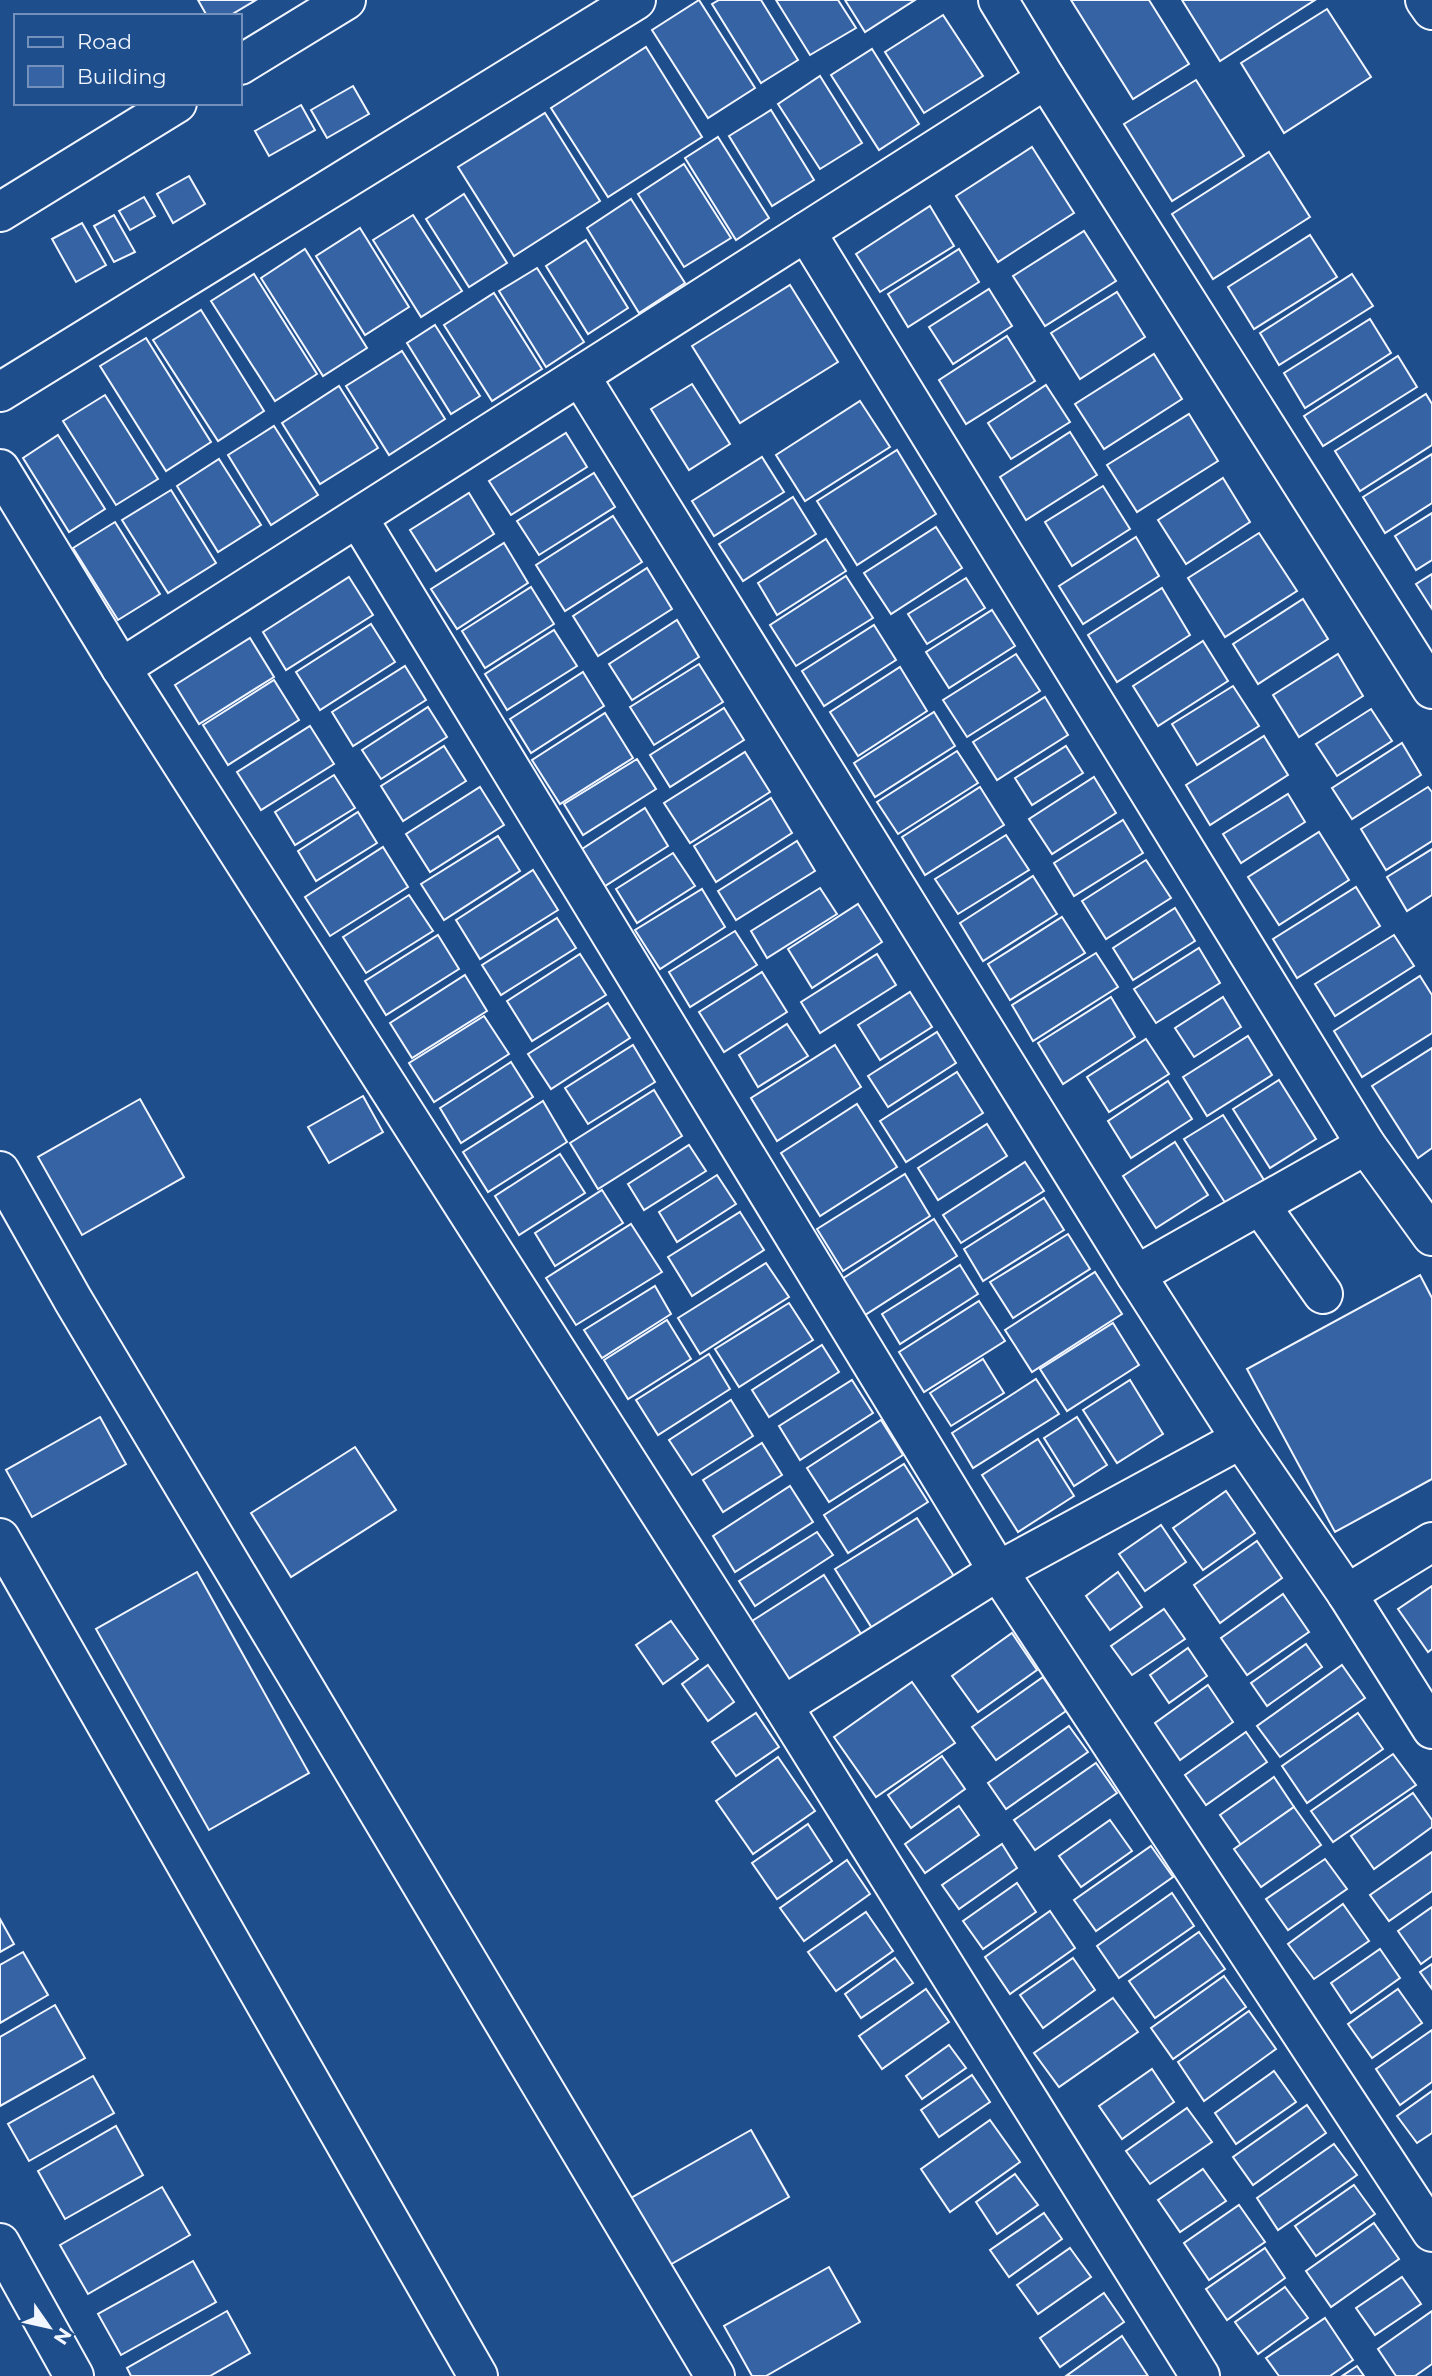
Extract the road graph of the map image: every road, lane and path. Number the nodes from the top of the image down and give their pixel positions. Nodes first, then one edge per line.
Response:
1 (346, 0) edge
2 (636, 0) edge
3 (998, 0) edge
4 (1425, 0) edge
5 (1432, 10) edge
6 (242, 64) edge
7 (1046, 79) junction
8 (174, 105) edge
9 (0, 212) edge
10 (806, 232) junction
11 (580, 376) junction
12 (0, 392) edge
13 (0, 469) edge
14 (358, 518) junction
15 (121, 667) junction
16 (1432, 690) edge
17 (1366, 1144) junction
18 (0, 1171) edge
19 (1261, 1205) junction
20 (1432, 1236) edge
21 (1136, 1275) junction
22 (1323, 1294) dead end
23 (1241, 1439) junction
24 (0, 1538) edge
25 (1432, 1542) edge
26 (998, 1571) junction
27 (1347, 1594) junction
28 (783, 1706) junction
29 (1432, 1729) edge
30 (1432, 2232) edge
31 (0, 2243) edge
32 (74, 2376) edge
33 (478, 2376) edge
34 (715, 2376) edge
35 (1200, 2376) edge

1 - 6 street
2 - 12 street
3 - 7 street
4 - 5 street
7 - 10 street
7 - 16 street
8 - 9 street
10 - 11 street
10 - 17 street
11 - 14 street
11 - 21 street
13 - 15 street
14 - 15 street
14 - 26 street
15 - 28 street
17 - 19 street
17 - 20 street
18 - 34 street
19 - 21 street
19 - 22 street
21 - 23 street
23 - 26 street
23 - 27 street
24 - 33 street
25 - 27 street
26 - 28 street
26 - 30 street
27 - 29 street
28 - 35 street
31 - 32 street

